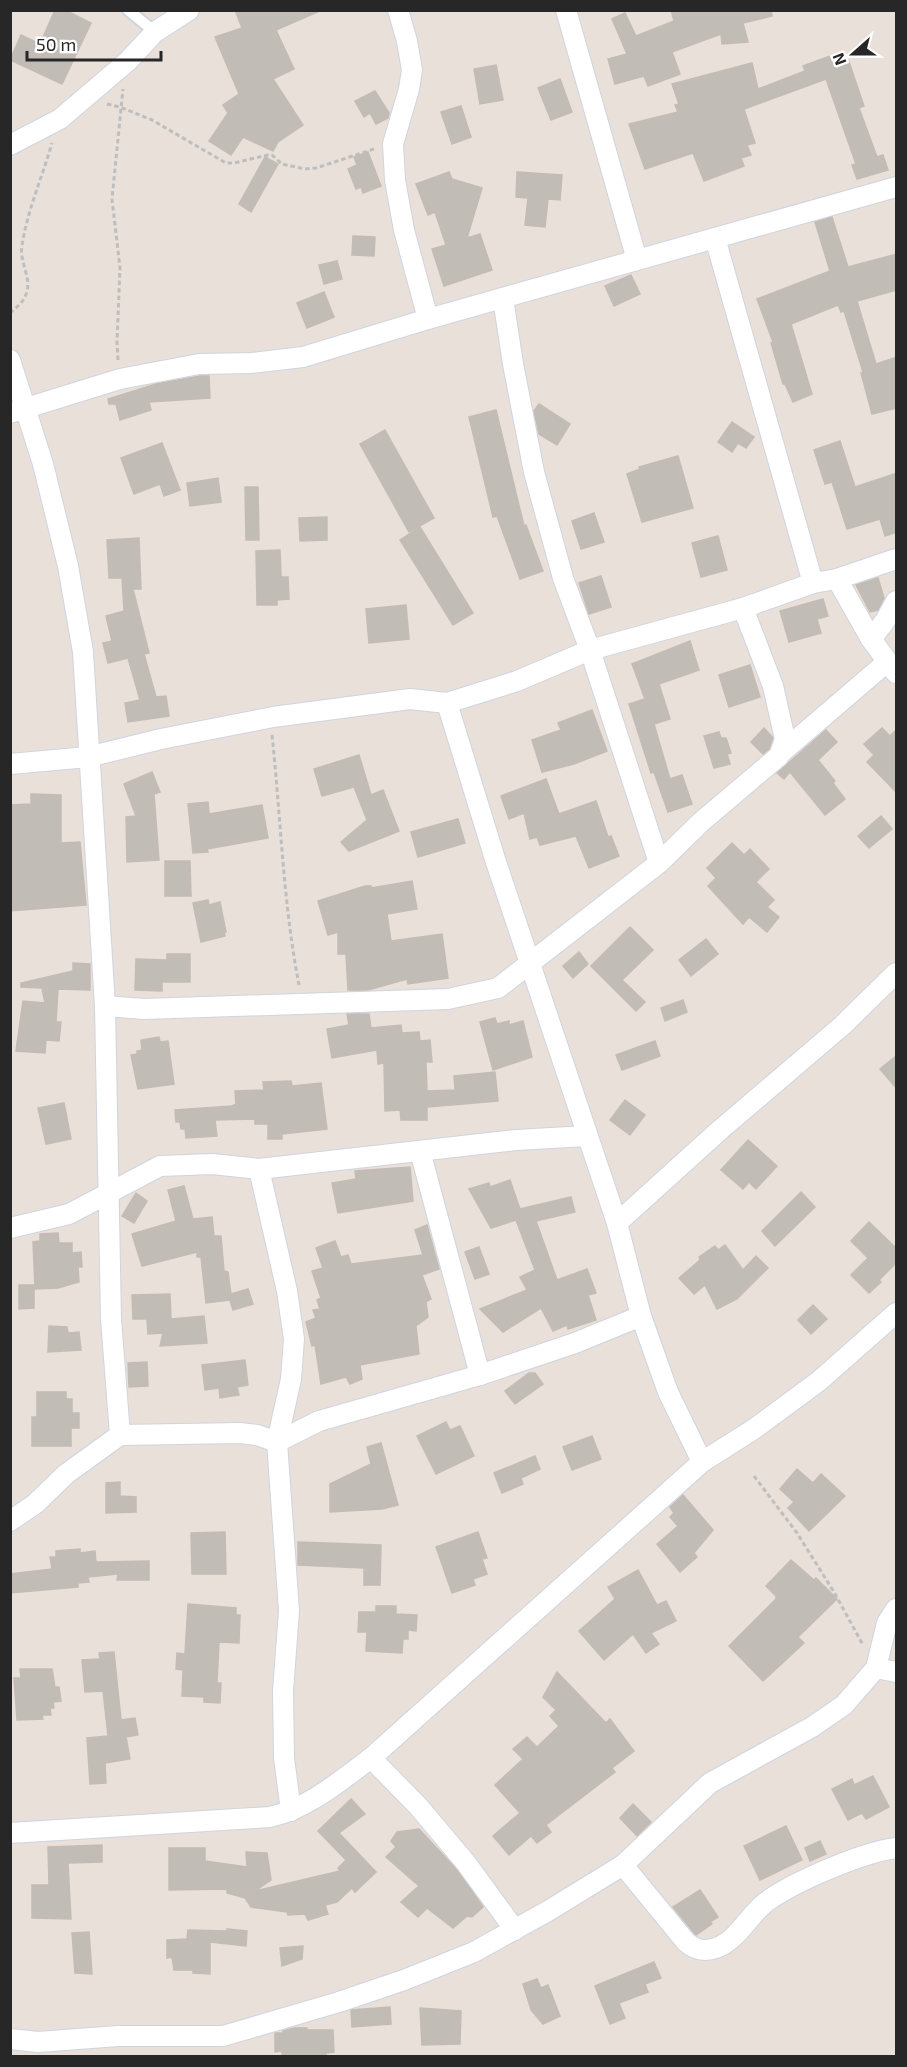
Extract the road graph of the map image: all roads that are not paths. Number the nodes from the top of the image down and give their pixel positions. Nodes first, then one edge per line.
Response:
1 (128, 10) edge
2 (189, 10) edge
3 (398, 10) edge
4 (566, 10) edge
5 (155, 32) junction
6 (10, 144) edge
7 (897, 187) edge
8 (715, 238) junction
9 (638, 260) junction
10 (503, 298) junction
11 (428, 320) junction
12 (10, 360) edge
13 (19, 410) edge
14 (897, 559) edge
15 (837, 579) junction
16 (813, 583) junction
17 (897, 601) edge
18 (743, 608) junction
19 (871, 639) junction
20 (590, 650) junction
21 (892, 668) edge
22 (447, 703) junction
23 (782, 752) junction
24 (88, 757) junction
25 (10, 764) edge
26 (659, 863) junction
27 (530, 964) junction
28 (897, 973) edge
29 (105, 1006) junction
30 (587, 1137) junction
31 (420, 1151) junction
32 (259, 1169) junction
33 (110, 1194) junction
34 (617, 1223) junction
35 (10, 1228) edge
36 (897, 1313) edge
37 (641, 1316) junction
38 (480, 1375) junction
39 (120, 1435) junction
40 (277, 1442) junction
41 (702, 1462) junction
42 (10, 1521) edge
43 (897, 1609) edge
44 (876, 1668) junction
45 (897, 1672) edge
46 (371, 1758) junction
47 (291, 1811) junction
48 (10, 1833) edge
49 (897, 1848) edge
50 (623, 1864) junction
51 (515, 1930) junction
52 (10, 2039) edge

1 - 5 lane
2 - 5 street
3 - 11 street
4 - 9 street
5 - 6 street
7 - 8 street
8 - 9 street
8 - 16 street
9 - 10 street
10 - 11 street
10 - 20 street
11 - 13 street
12 - 13 street
13 - 24 street
14 - 15 street
15 - 16 street
15 - 19 street
16 - 18 street
17 - 19 street
18 - 20 street
18 - 23 street
19 - 21 street
20 - 22 street
20 - 26 street
21 - 23 street
22 - 24 street
22 - 27 street
23 - 26 street
24 - 25 street
24 - 29 street
26 - 27 street
27 - 29 street
27 - 30 street
28 - 34 street
29 - 33 street
30 - 31 street
30 - 34 street
31 - 32 street
31 - 38 street
32 - 33 street
32 - 40 street
33 - 35 street
33 - 39 street
34 - 37 street
36 - 41 street
37 - 38 street
37 - 41 street
38 - 40 street
39 - 40 street
39 - 42 street
40 - 47 street
41 - 46 street
43 - 44 street
44 - 45 street
44 - 50 street
46 - 47 street
46 - 51 street
47 - 48 street
49 - 50 street
50 - 51 street
51 - 52 street

